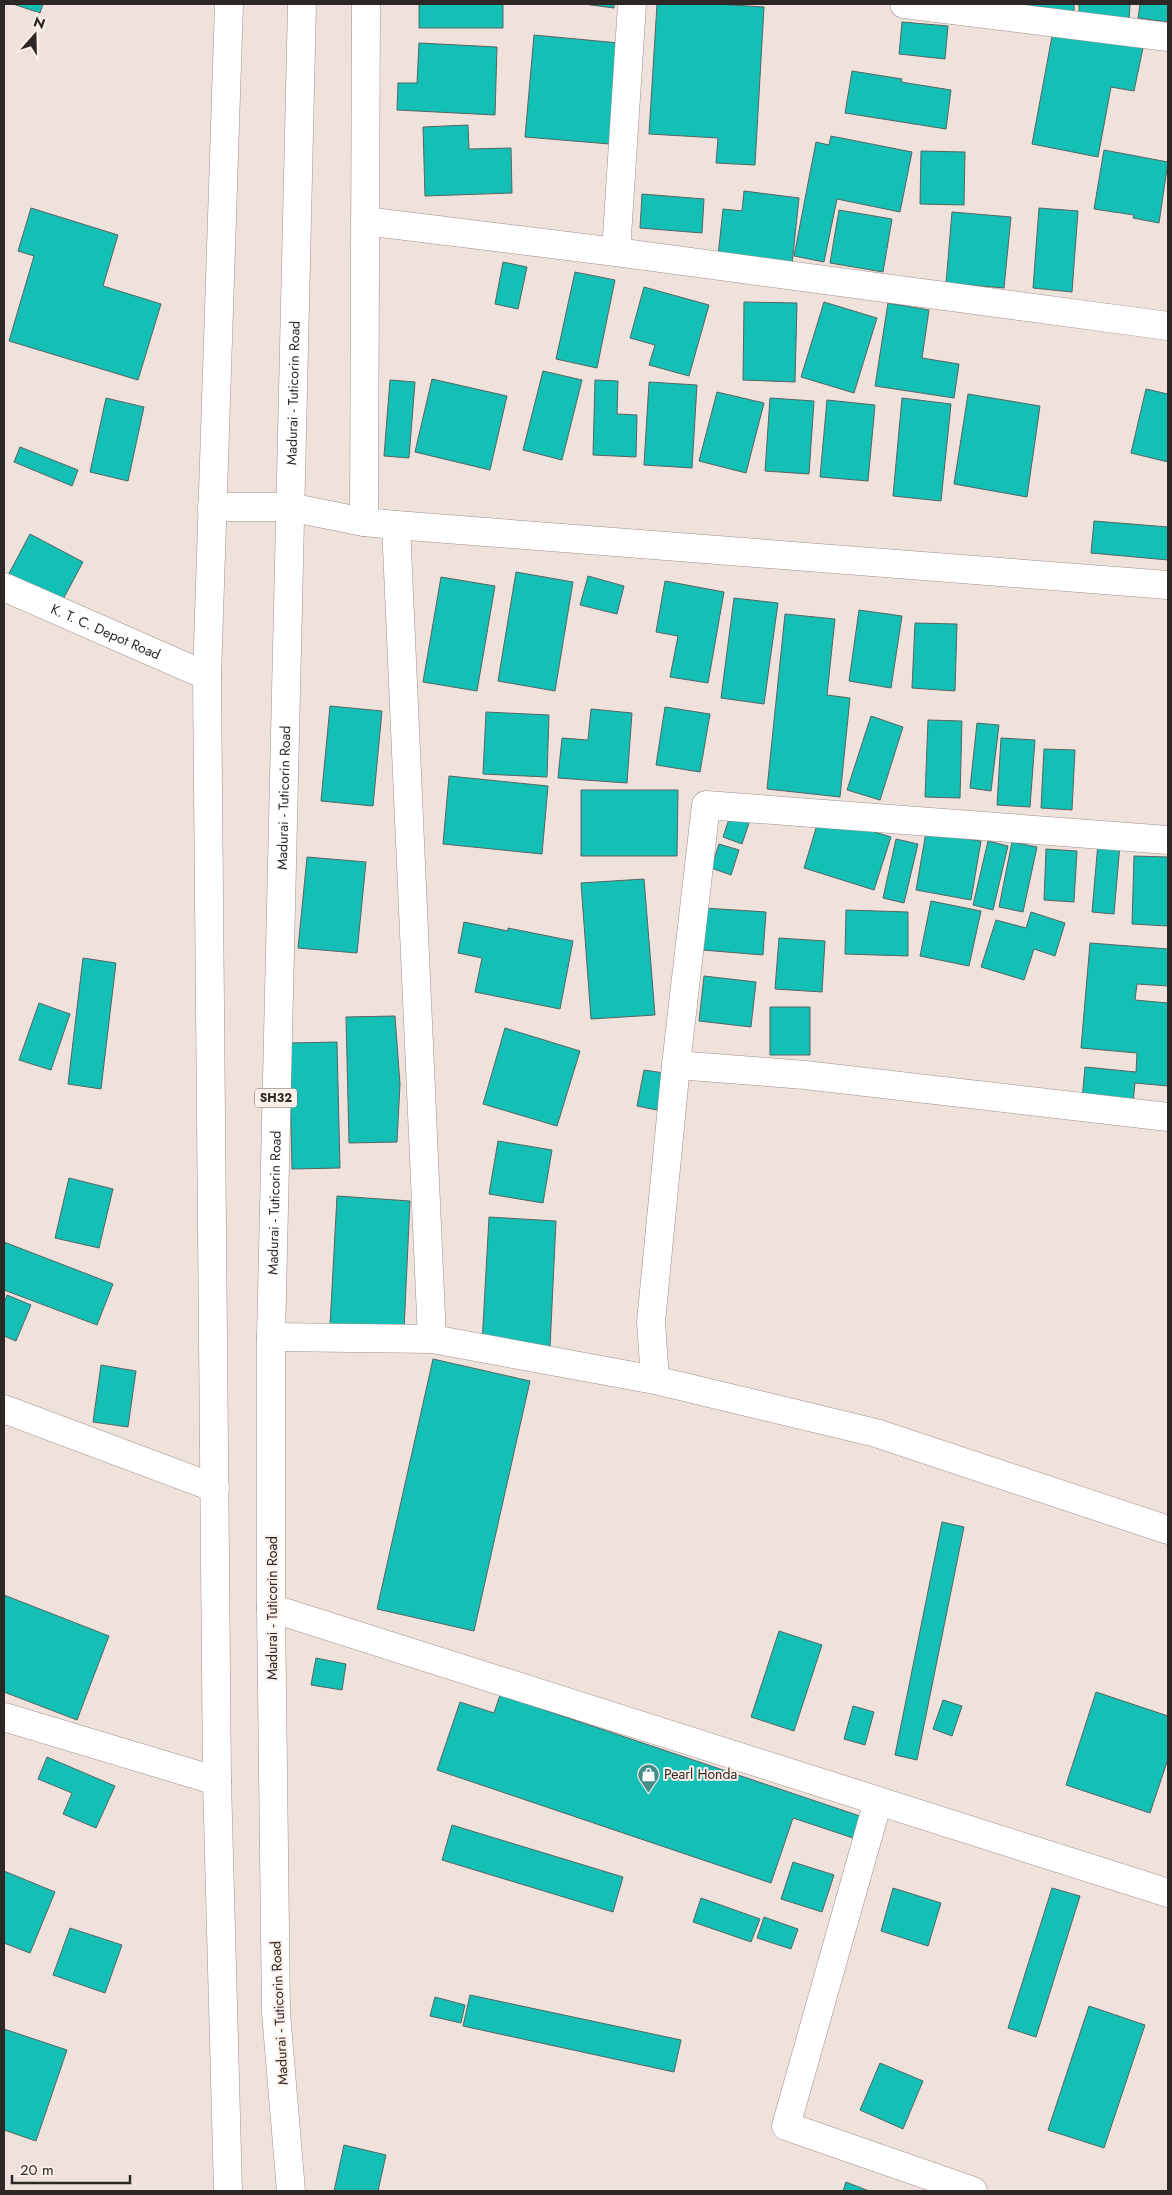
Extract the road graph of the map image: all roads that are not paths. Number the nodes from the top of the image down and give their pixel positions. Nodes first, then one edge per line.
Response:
1 (229, 4) edge
2 (302, 4) edge
3 (366, 4) edge
4 (632, 4) edge
5 (904, 4) edge
6 (1168, 37) edge
7 (365, 221) junction
8 (616, 252) junction
9 (1168, 326) edge
10 (212, 507) junction
11 (289, 508) junction
12 (364, 522) junction
13 (396, 525) junction
14 (1168, 585) edge
15 (4, 587) edge
16 (207, 676) junction
17 (1168, 840) edge
18 (676, 1065) junction
19 (1168, 1117) edge
20 (271, 1337) junction
21 (432, 1338) junction
22 (655, 1380) junction
23 (4, 1409) edge
24 (215, 1488) junction
25 (1168, 1530) edge
26 (271, 1608) junction
27 (4, 1718) edge
28 (218, 1781) junction
29 (878, 1801) junction
30 (1168, 1893) edge
31 (228, 2191) edge
32 (291, 2191) edge
33 (973, 2191) edge

1 - 10 street
2 - 11 street, Madurai - Tuticorin Road / SH32
3 - 7 street
4 - 8 street
5 - 6 street
7 - 8 street
7 - 12 street
8 - 9 street
10 - 11 street
10 - 16 street
11 - 12 street
11 - 20 street, Madurai - Tuticorin Road / SH32
12 - 13 street
13 - 14 street
13 - 21 street
15 - 16 street, K. T. C. Depot Road
16 - 24 street
17 - 18 street
18 - 19 street
18 - 22 street
20 - 21 street
20 - 26 street, Madurai - Tuticorin Road / SH32
21 - 22 street
22 - 25 street
23 - 24 street
24 - 28 street
26 - 29 street
26 - 32 street, Madurai - Tuticorin Road / SH32
27 - 28 street
28 - 31 street
29 - 30 street
29 - 33 street

